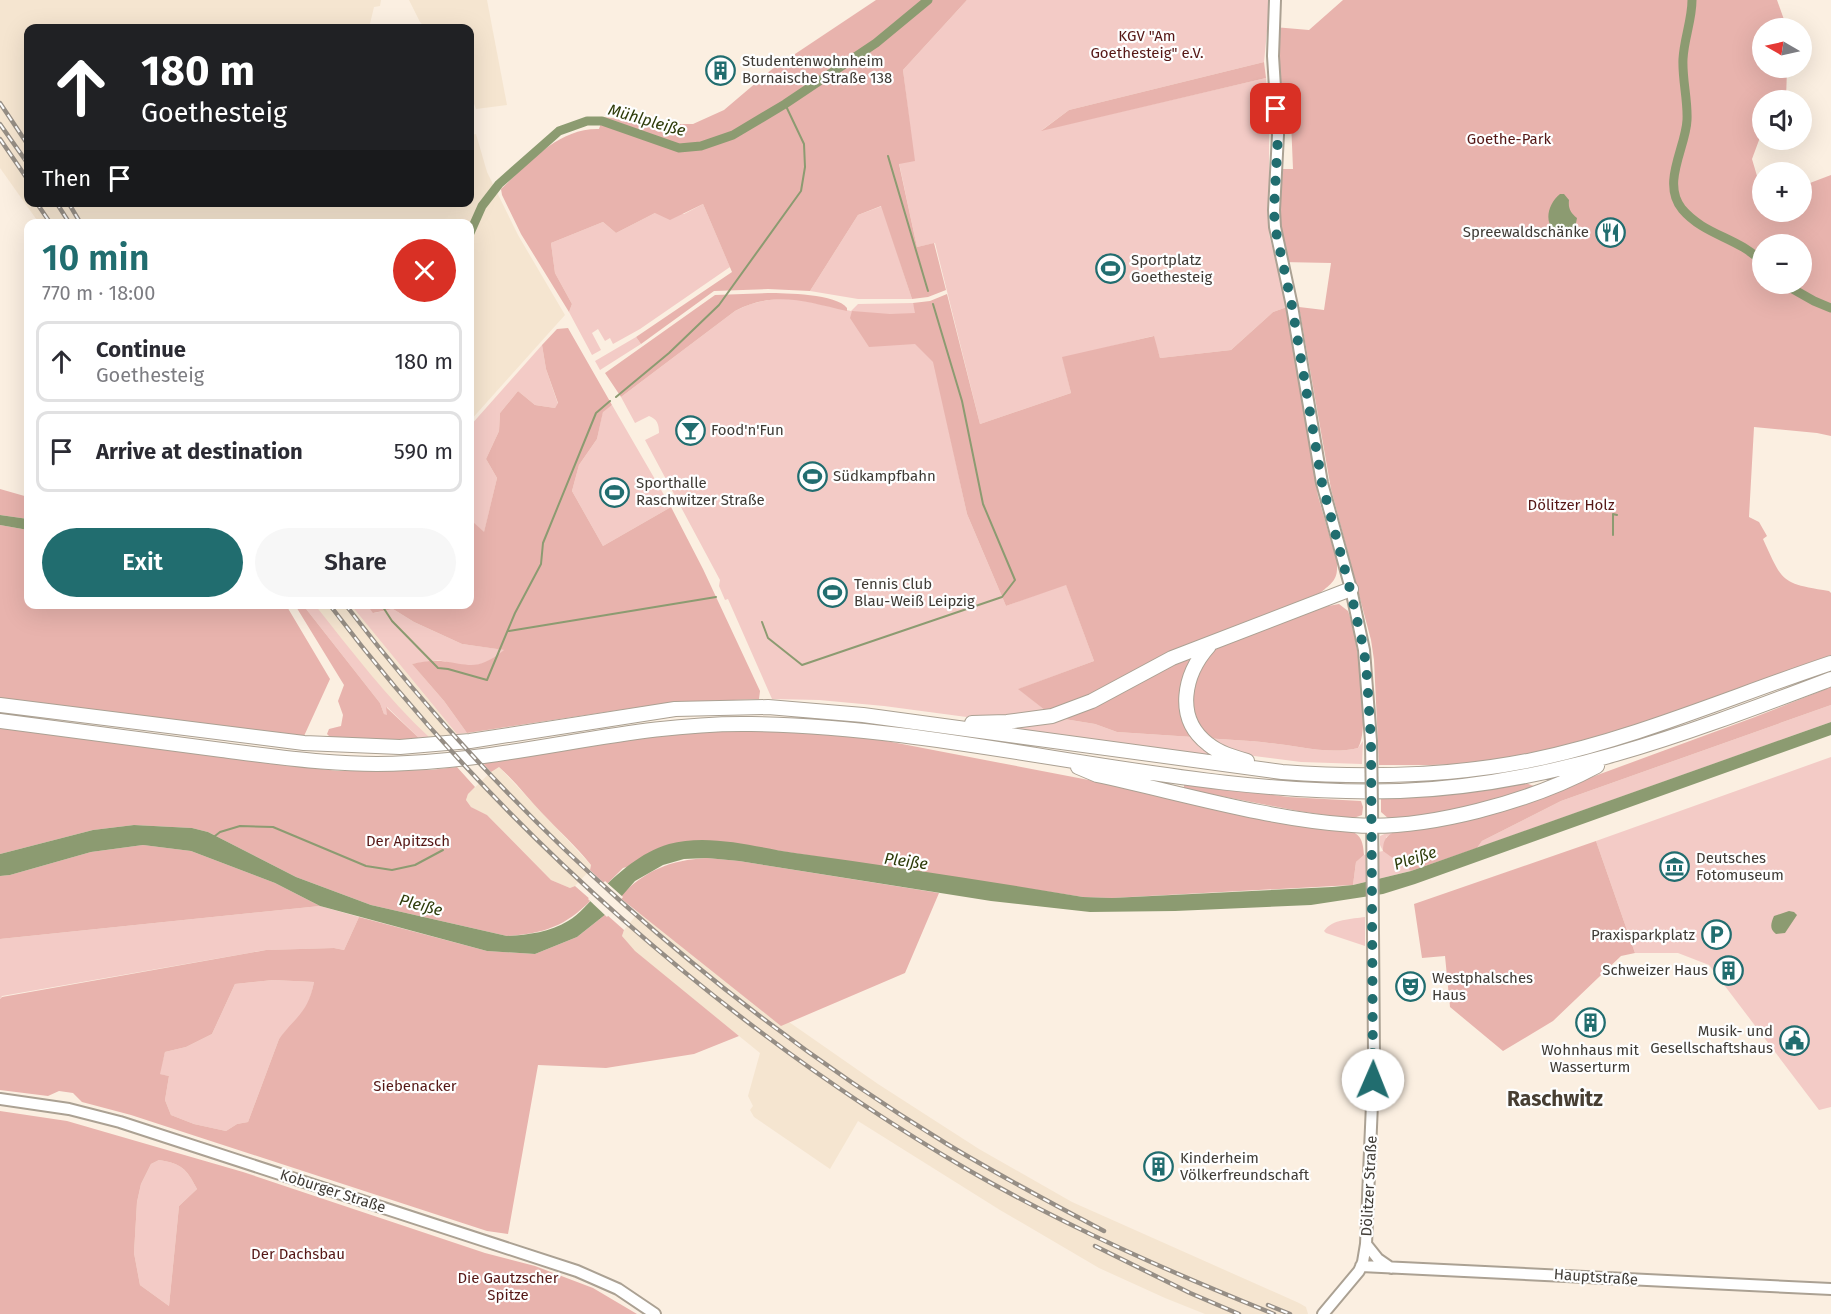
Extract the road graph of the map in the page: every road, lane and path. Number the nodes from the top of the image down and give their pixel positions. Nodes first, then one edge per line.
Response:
1 (1275, 0) edge
2 (1350, 589) junction
3 (1213, 642) junction
4 (1831, 663) edge
5 (1831, 679) edge
6 (0, 705) edge
7 (0, 721) edge
8 (933, 724) junction
9 (1623, 752) junction
10 (1050, 757) junction
11 (1282, 772) junction
12 (1372, 826) junction
13 (0, 1099) edge
14 (1366, 1244) junction
15 (1361, 1266) junction
16 (1393, 1269) junction
17 (1831, 1289) edge
18 (655, 1314) edge
19 (1323, 1314) edge

1 - 2 main road, Dölitzer Straße
2 - 3 highway
2 - 12 main road, Dölitzer Straße, bridge
3 - 8 highway
3 - 11 highway
4 - 11 highway
5 - 9 highway
6 - 8 highway
7 - 10 highway
8 - 11 highway
9 - 10 highway
9 - 12 highway
10 - 12 highway
12 - 14 main road, Dölitzer Straße
13 - 18 main road, Koburger Straße
14 - 15 main road, Dölitzer Straße
14 - 16 main road
15 - 16 main road, Hauptstraße
15 - 19 main road
16 - 17 main road, Hauptstraße

